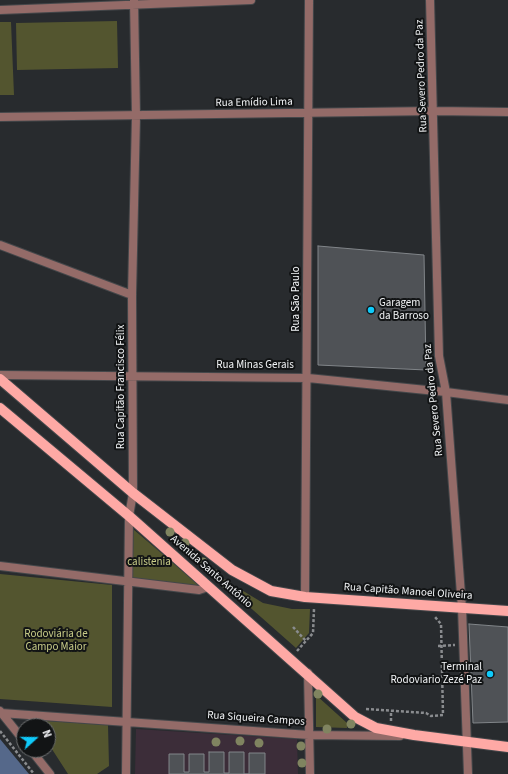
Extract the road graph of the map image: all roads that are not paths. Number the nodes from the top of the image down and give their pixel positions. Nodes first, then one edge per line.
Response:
1 (251, 0) edge
2 (309, 0) edge
3 (430, 0) edge
4 (134, 2) edge
5 (0, 10) edge
6 (434, 111) junction
7 (508, 112) edge
8 (309, 113) junction
9 (136, 116) junction
10 (0, 117) edge
11 (0, 245) edge
12 (132, 295) junction
13 (0, 375) edge
14 (133, 377) junction
15 (308, 378) junction
16 (0, 379) edge
17 (446, 392) junction
18 (508, 400) edge
19 (0, 408) edge
20 (133, 492) junction
21 (129, 516) junction
22 (0, 566) edge
23 (129, 582) junction
24 (208, 587) junction
25 (305, 597) junction
26 (462, 608) junction
27 (508, 611) edge
28 (308, 673) junction
29 (1, 712) edge
30 (16, 731) edge
31 (309, 734) junction
32 (414, 735) junction
33 (467, 743) junction
34 (508, 747) edge
35 (37, 758) edge
36 (50, 774) edge
37 (126, 774) edge
38 (310, 774) edge
39 (468, 774) edge

1 - 4 street
2 - 8 street, Rua São Paulo
3 - 6 street, Rua Severo Pedro da Paz
4 - 5 street
4 - 9 street, Rua Capitão Francisco Félix
6 - 7 street, Rua Emídio Lima
6 - 8 street, Rua Emídio Lima
6 - 17 street, Rua Severo Pedro da Paz
8 - 9 street, Rua Emídio Lima
8 - 15 street, Rua São Paulo
9 - 10 street, Rua Emídio Lima
9 - 12 street, Rua Capitão Francisco Félix
11 - 12 street
12 - 14 street, Rua Capitão Francisco Félix
13 - 14 street, Rua Minas Gerais
14 - 15 street, Rua Minas Gerais
14 - 20 street, Rua Capitão Francisco Félix
15 - 17 street, Rua Minas Gerais
15 - 25 street, Rua São Paulo
16 - 20 main road, Avenida Santo Antônio
17 - 18 street, Rua Minas Gerais
17 - 26 street, Rua Severo Pedro da Paz
19 - 21 main road, Avenida Santo Antônio
20 - 21 street, Rua Capitão Francisco Félix
20 - 25 main road, Avenida Santo Antônio
21 - 23 street, Rua Capitão Francisco Félix
21 - 24 main road, Avenida Santo Antônio
22 - 23 street
23 - 24 street
23 - 37 street, Rua Capitão Francisco Félix
24 - 28 main road, Avenida Santo Antônio
25 - 26 main road, Rua Capitão Manoel Oliveira
26 - 27 main road, Rua Capitão Manoel Oliveira
26 - 33 street, Rua Severo Pedro da Paz
28 - 31 street
28 - 32 main road, Avenida Santo Antônio
29 - 30 street
29 - 31 street, Rua Siqueira Campos
31 - 32 street, Rua Siqueira Campos
31 - 38 street
32 - 33 main road, Rua Siqueira Campos
33 - 34 main road, Rua Siqueira Campos
33 - 39 street, Rua Severo Pedro da Paz
35 - 36 street

